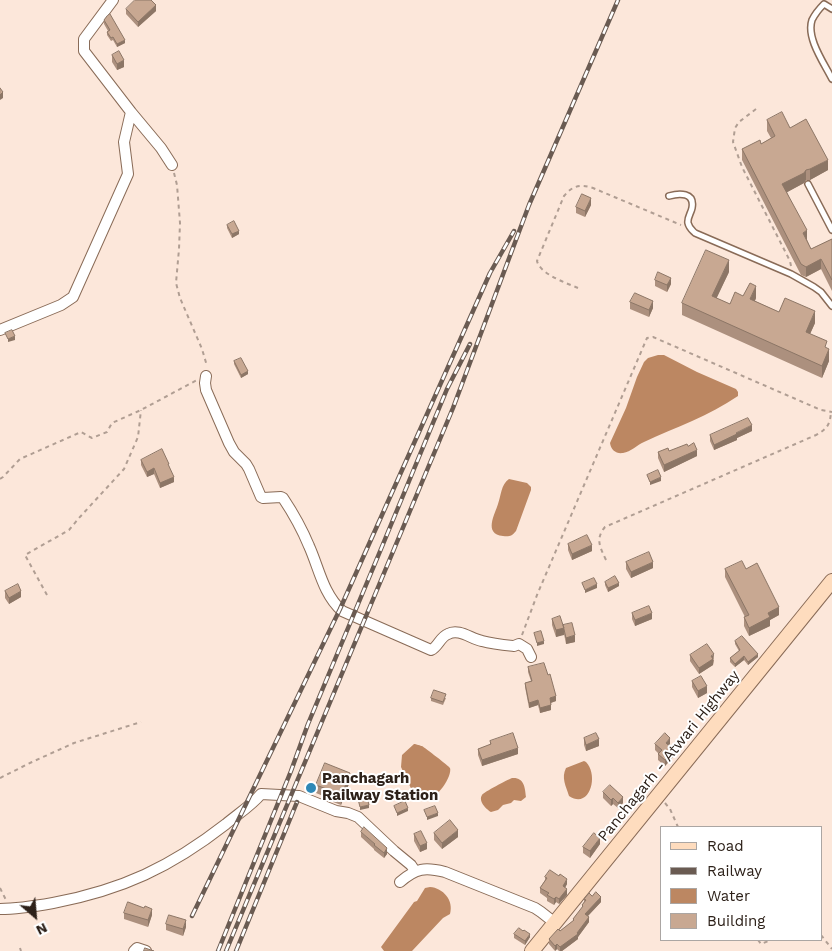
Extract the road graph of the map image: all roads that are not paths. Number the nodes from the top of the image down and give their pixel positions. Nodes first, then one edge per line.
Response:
1 (113, 0) edge
2 (832, 9) edge
3 (832, 79) edge
4 (131, 112) junction
5 (172, 165) road end
6 (808, 184) dead end
7 (669, 196) dead end
8 (832, 230) edge
9 (832, 306) edge
10 (0, 330) edge
11 (206, 376) road end
12 (832, 581) edge
13 (531, 657) dead end
14 (415, 871) junction
15 (400, 882) dead end
16 (5, 909) edge
17 (555, 923) junction
18 (134, 951) edge
19 (146, 951) edge
20 (532, 951) edge

1 - 4 street
2 - 3 lane
4 - 5 street
4 - 10 street
6 - 8 lane
7 - 9 lane
11 - 13 street
12 - 17 main road, Panchagarh - Atwari Highway
14 - 15 street
14 - 16 street
14 - 17 street
17 - 20 main road, Panchagarh - Atwari Highway
18 - 19 street

